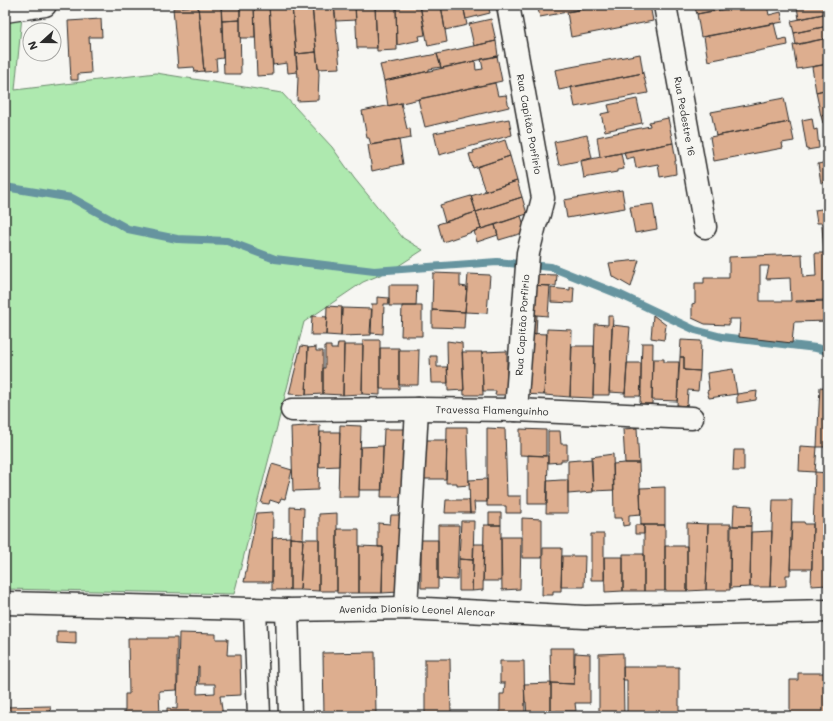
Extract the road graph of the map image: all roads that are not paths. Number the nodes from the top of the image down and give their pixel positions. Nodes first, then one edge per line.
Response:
1 (45, 5) edge
2 (508, 5) edge
3 (665, 5) edge
4 (5, 11) edge
5 (705, 227) dead end
6 (530, 241) joint
7 (417, 409) junction
8 (292, 410) dead end
9 (516, 410) junction
10 (692, 418) dead end
11 (5, 603) edge
12 (406, 608) junction
13 (255, 609) junction
14 (287, 610) junction
15 (828, 611) edge
16 (259, 716) edge
17 (290, 716) edge

1 - 4 street
2 - 6 street, Rua Capitão Porfírio
3 - 5 street, Rua Pedestre 16
6 - 9 street, Rua Capitão Porfirio
7 - 8 street, Travessa Flamenguinho
7 - 9 street, Travessa Flamenguinho
7 - 12 street
9 - 10 street, Travessa Flamenguinho
11 - 13 street, Avenida Dionísio Leonel Alencar
12 - 14 street, Avenida Dionísio Leonel Alencar
12 - 15 street, Avenida Dionísio Leonel Alencar
13 - 14 street, Avenida Dionísio Leonel Alencar
13 - 16 street
14 - 17 street

